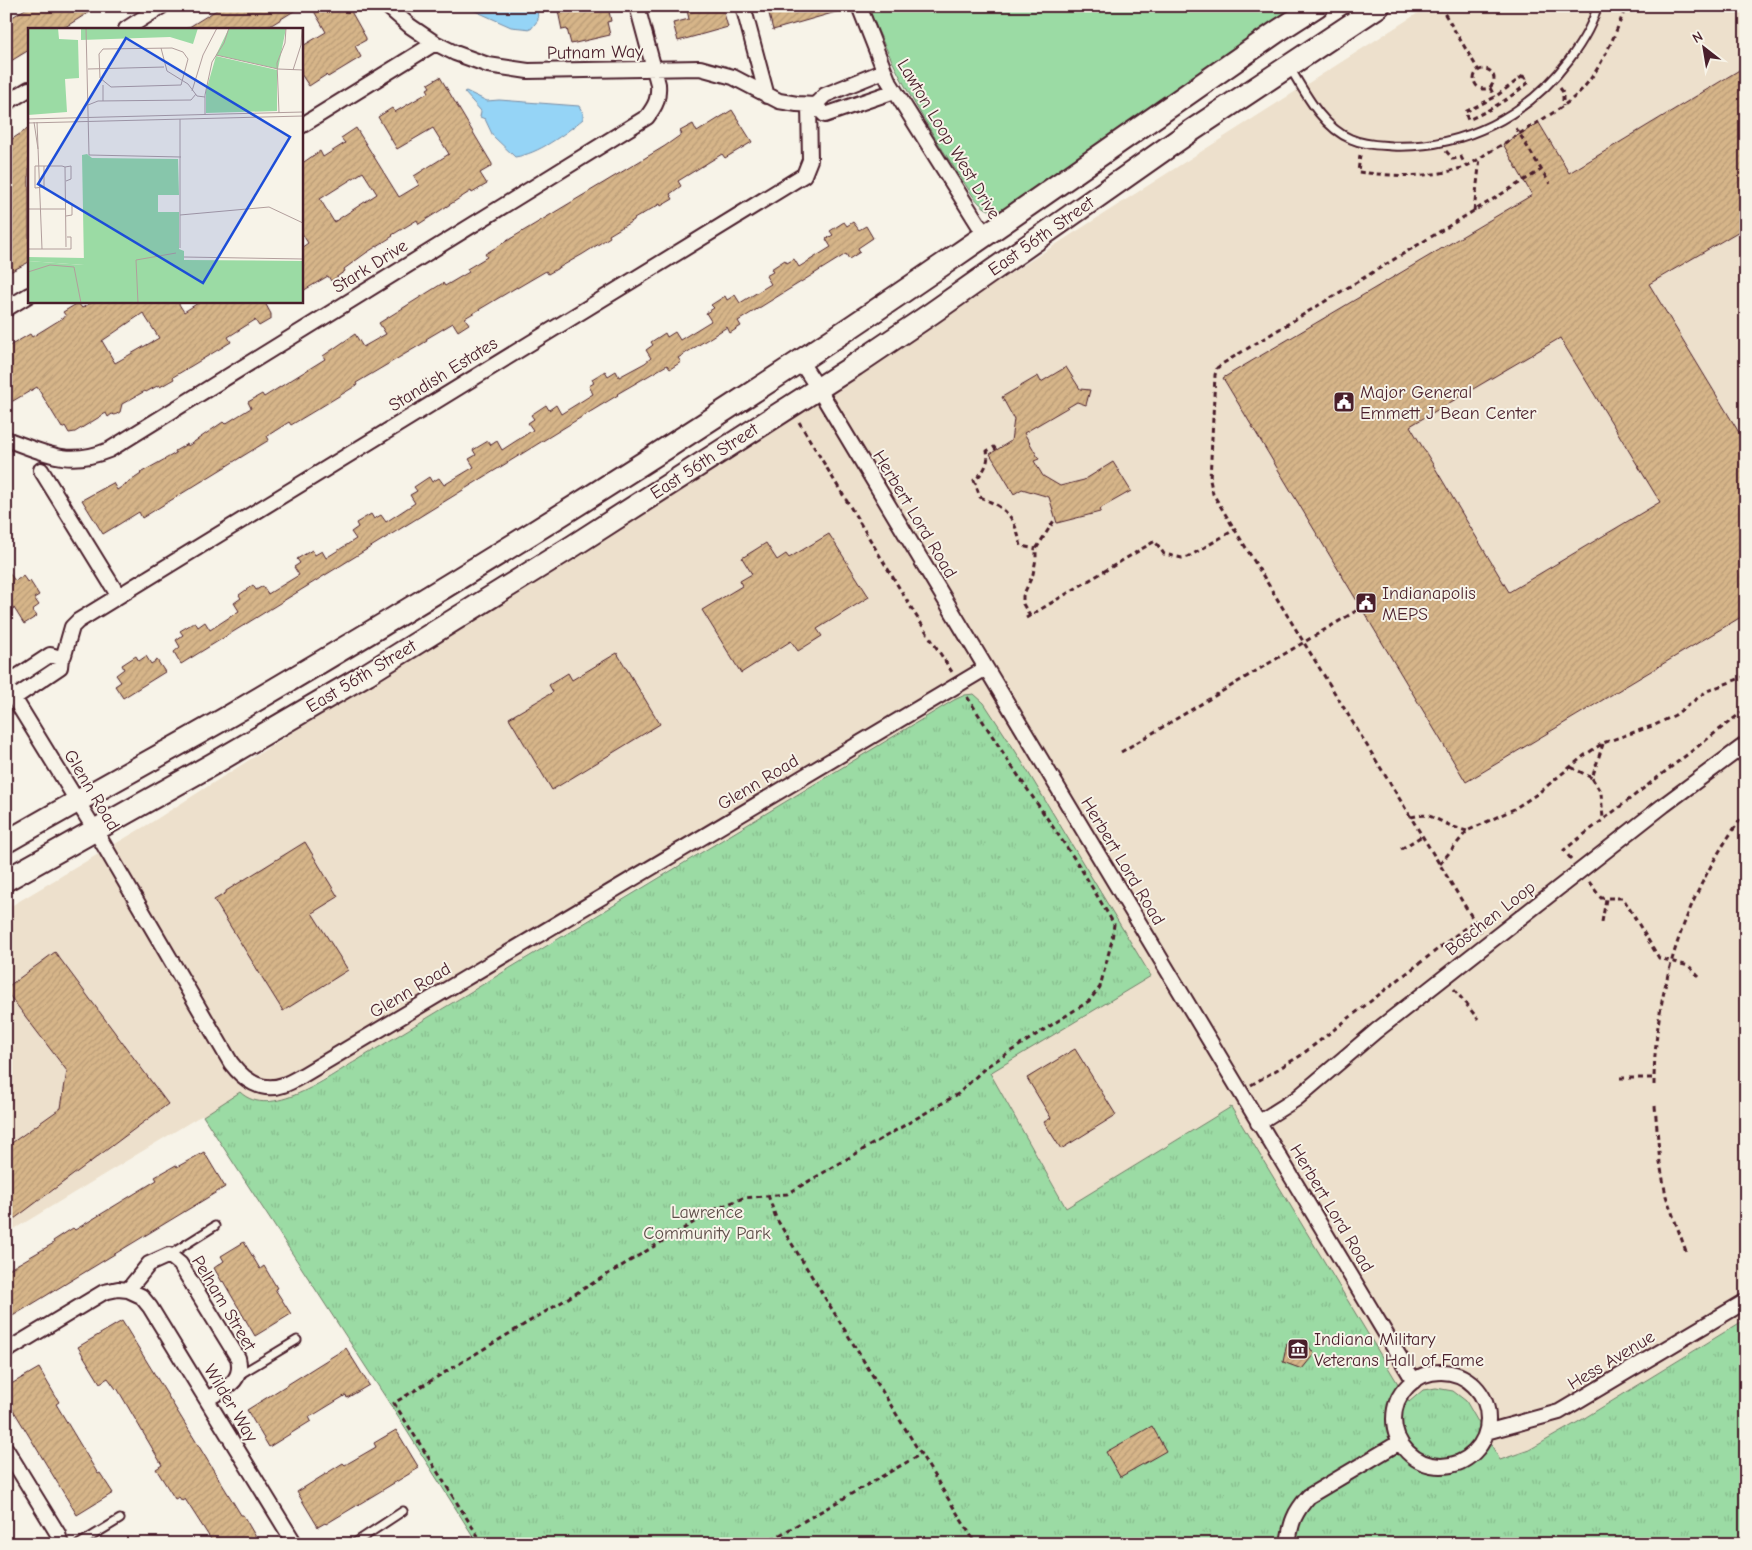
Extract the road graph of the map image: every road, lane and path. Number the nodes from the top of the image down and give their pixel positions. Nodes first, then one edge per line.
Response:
1 (162, 6) edge
2 (387, 6) edge
3 (637, 6) edge
4 (743, 6) edge
5 (859, 6) edge
6 (1317, 6) edge
7 (1380, 6) edge
8 (1440, 6) edge
9 (1598, 6) edge
10 (128, 28) edge
11 (435, 43) junction
12 (1289, 66) junction
13 (654, 69) junction
14 (884, 71) junction
15 (1479, 71) junction
16 (1553, 79) junction
17 (1490, 88) junction
18 (28, 90) edge
19 (895, 91) junction
20 (767, 96) junction
21 (1495, 97) junction
22 (6, 103) edge
23 (812, 105) junction
24 (1563, 106) dead end
25 (302, 125) edge
26 (1516, 128) dead end
27 (1439, 144) junction
28 (1480, 158) dead end
29 (1466, 166) dead end
30 (1542, 170) junction
31 (1550, 184) dead end
32 (1474, 212) junction
33 (986, 235) junction
34 (28, 296) edge
35 (6, 309) edge
36 (800, 361) junction
37 (818, 388) junction
38 (805, 432) dead end
39 (6, 439) edge
40 (996, 450) dead end
41 (41, 470) dead end
42 (1056, 518) dead end
43 (1234, 530) junction
44 (1036, 549) junction
45 (118, 595) junction
46 (1361, 608) dead end
47 (1304, 643) junction
48 (61, 658) junction
49 (986, 668) junction
50 (1746, 676) edge
51 (6, 684) edge
52 (959, 684) junction
53 (14, 698) junction
54 (1746, 709) edge
55 (1603, 743) junction
56 (1746, 744) edge
57 (1121, 752) dead end
58 (1571, 767) junction
59 (1592, 778) junction
60 (77, 801) junction
61 (1746, 812) edge
62 (1411, 817) junction
63 (1603, 820) junction
64 (95, 830) junction
65 (1468, 831) junction
66 (1422, 836) junction
67 (6, 842) edge
68 (1401, 850) dead end
69 (1440, 864) junction
70 (1575, 864) dead end
71 (6, 880) edge
72 (1588, 881) dead end
73 (1606, 898) junction
74 (1474, 921) junction
75 (1602, 922) dead end
76 (1482, 932) dead end
77 (1671, 962) junction
78 (1699, 977) dead end
79 (1454, 988) dead end
80 (1478, 1019) dead end
81 (1620, 1078) dead end
82 (1654, 1078) junction
83 (1256, 1082) dead end
84 (1654, 1084) dead end
85 (1655, 1106) dead end
86 (1258, 1123) junction
87 (768, 1195) junction
88 (215, 1226) dead end
89 (1687, 1254) dead end
90 (169, 1255) junction
91 (128, 1290) junction
92 (1746, 1301) edge
93 (297, 1340) dead end
94 (6, 1351) edge
95 (239, 1375) junction
96 (1414, 1381) junction
97 (207, 1399) junction
98 (1486, 1432) junction
99 (1400, 1442) junction
100 (6, 1449) edge
101 (921, 1454) junction
102 (403, 1511) dead end
103 (120, 1519) dead end
104 (61, 1544) edge
105 (79, 1544) edge
106 (295, 1544) edge
107 (353, 1544) edge
108 (483, 1544) edge
109 (764, 1544) edge
110 (976, 1544) edge
111 (1288, 1544) edge

1 - 10 street
2 - 11 street, Putnam Way
3 - 13 street, Stark Drive
4 - 20 street
5 - 14 street, Lawton Loop West Drive
6 - 33 main road, East 56th Street
7 - 12 main road, East 56th Street
8 - 15 path
9 - 16 lane
11 - 13 street, Putnam Way
11 - 25 street
12 - 27 lane
12 - 37 main road, East 56th Street
13 - 20 street, Putnam Way
13 - 39 street, Stark Drive
14 - 19 street, Lawton Loop West Drive
14 - 23 street
15 - 17 path
15 - 17 path
16 - 24 path
16 - 27 lane
17 - 21 path
18 - 22 street
19 - 23 street, Putnam Way
19 - 33 street, Lawton Loop West Drive
20 - 23 street, Putnam Way
21 - 21 path
23 - 45 street, Standish Estates
26 - 30 path
27 - 29 path
28 - 32 path
30 - 31 path
30 - 32 path
32 - 43 path
33 - 36 main road, East 56th Street
34 - 35 street
36 - 37 street, Herbert Lord Road
36 - 60 main road, East 56th Street
37 - 49 street, Herbert Lord Road
37 - 64 main road, East 56th Street
38 - 52 path
40 - 44 path
41 - 45 street
42 - 44 path
43 - 44 path
43 - 47 path
45 - 48 street, Standish Estates
46 - 47 path
47 - 57 path
47 - 62 path
48 - 51 street
48 - 53 street, Standish Estates
49 - 52 street, Glenn Road
49 - 86 street, Herbert Lord Road
50 - 55 path
51 - 53 street, Glenn Road
52 - 64 street, Glenn Road
52 - 87 path
53 - 60 street, Glenn Road
54 - 63 path
55 - 58 path
55 - 59 path
56 - 86 street, Boschen Loop
58 - 59 path
58 - 65 path
59 - 63 path
60 - 64 street, Glenn Road
60 - 67 main road, East 56th Street
61 - 77 path
62 - 65 path
62 - 66 path
63 - 70 path
64 - 71 main road, East 56th Street
65 - 69 path
66 - 68 path
66 - 69 path
69 - 74 path
72 - 73 path
73 - 75 path
73 - 77 path
74 - 76 path
74 - 83 path
77 - 78 path
77 - 82 path
79 - 80 path
81 - 82 path
82 - 84 path
85 - 89 path
86 - 96 street, Herbert Lord Road
87 - 101 path
87 - 108 path
88 - 90 lane, Pelham Street
90 - 91 street, Pelham Street
90 - 95 street, Pelham Street
91 - 94 street
91 - 97 street, Wilder Way
92 - 98 street, Hess Avenue
93 - 95 lane, Pelham Street
95 - 97 street, Pelham Street
96 - 98 street
96 - 99 street
97 - 106 street, Wilder Way
98 - 99 street
99 - 111 street
100 - 104 street
101 - 109 path
101 - 110 path
102 - 107 lane
103 - 105 lane

